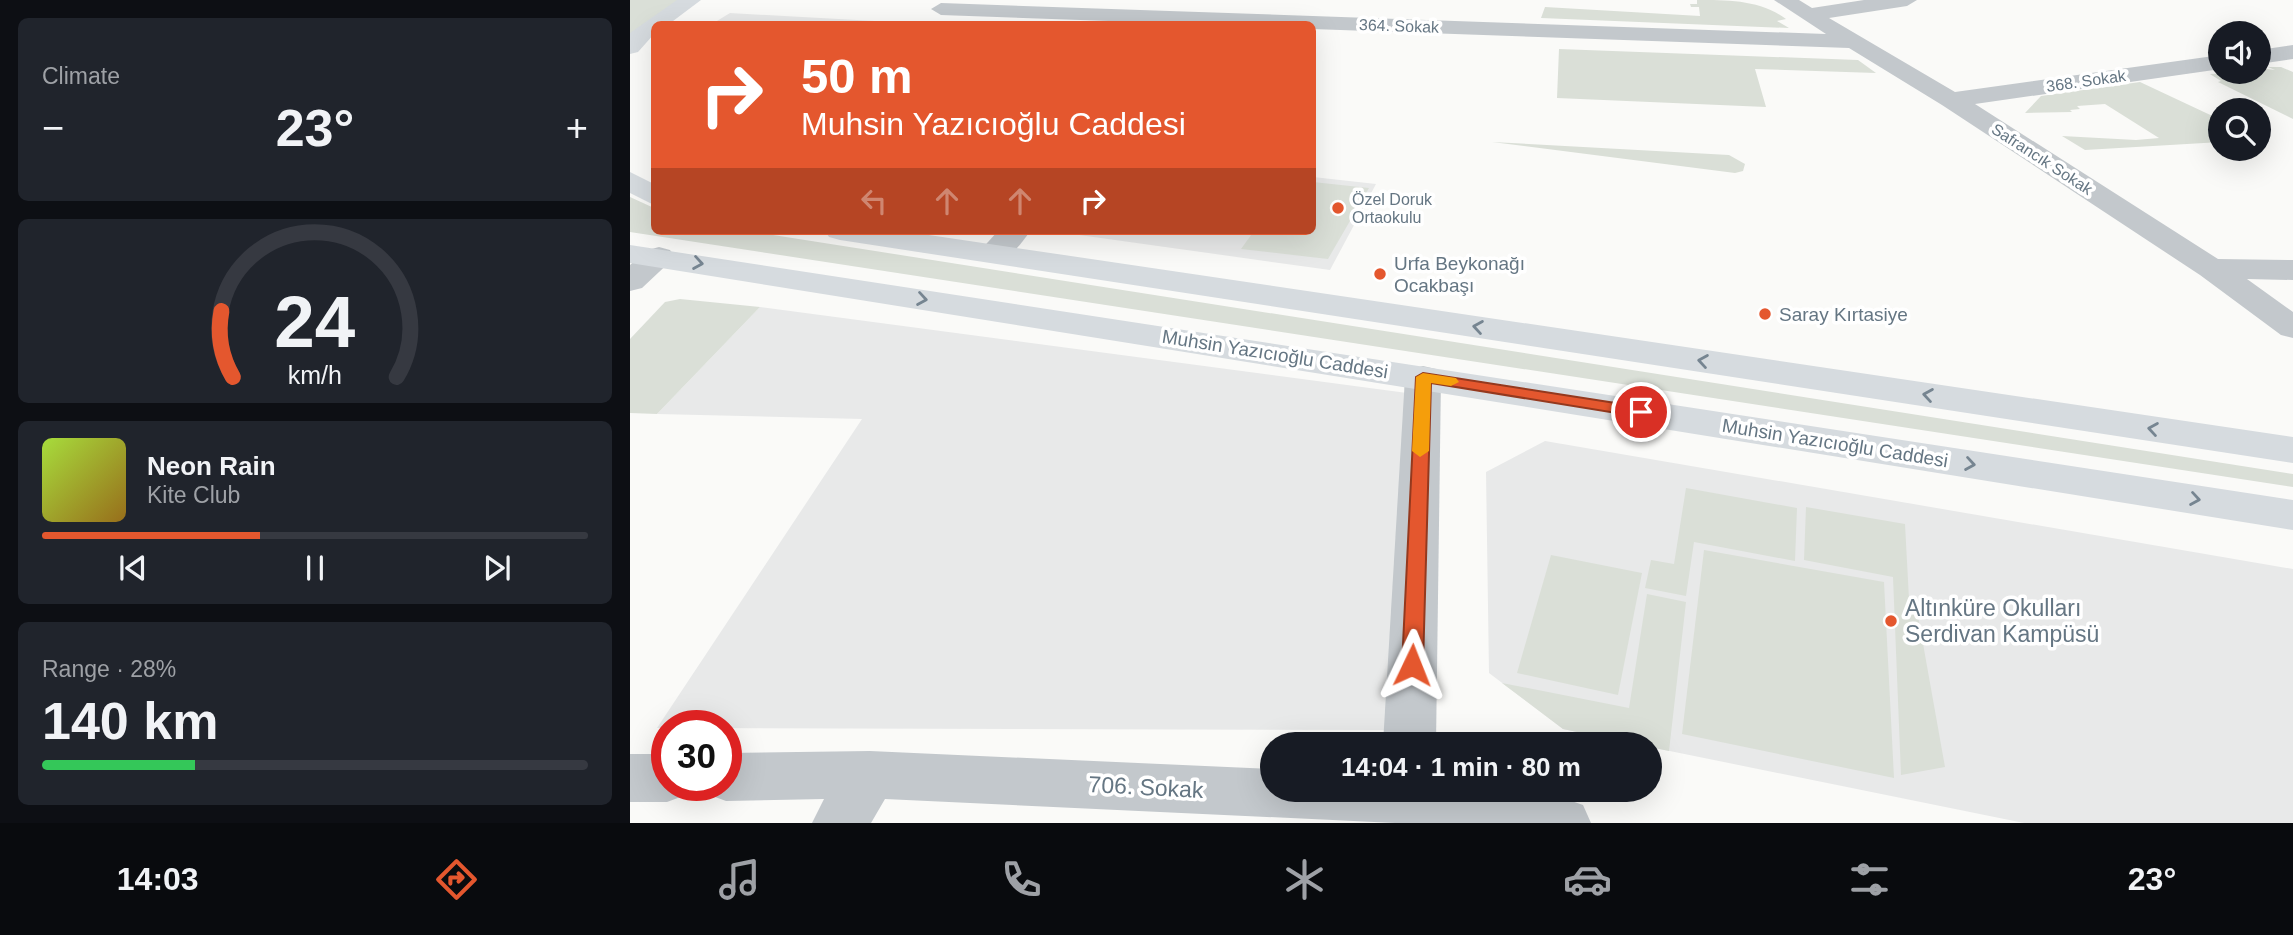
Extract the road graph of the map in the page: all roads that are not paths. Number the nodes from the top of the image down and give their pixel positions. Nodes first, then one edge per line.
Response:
1 (691, 0) edge
2 (1784, 0) edge
3 (1907, 0) edge
4 (947, 4) edge
5 (1811, 15) junction
6 (660, 21) edge
7 (923, 21) edge
8 (1198, 21) edge
9 (1316, 25) edge
10 (651, 27) edge
11 (1857, 42) junction
12 (630, 47) edge
13 (2293, 52) edge
14 (2271, 55) edge
15 (2208, 64) edge
16 (1951, 100) junction
17 (630, 181) edge
18 (651, 194) edge
19 (900, 235) edge
20 (1004, 242) edge
21 (644, 255) edge
22 (2211, 268) junction
23 (2293, 270) edge
24 (630, 281) edge
25 (2293, 328) edge
26 (1423, 377) junction
27 (2293, 450) edge
28 (2293, 515) edge
29 (1409, 732) edge
30 (870, 775) junction
31 (742, 777) edge
32 (630, 778) edge
33 (651, 778) edge
34 (1407, 804) edge
35 (840, 823) edge
36 (1563, 823) edge

1 - 6 main road
2 - 5 street, Safrancık Sokak
3 - 5 street
4 - 7 street
4 - 8 street, 364. Sokak
5 - 11 street, Safrancık Sokak
9 - 11 street, 364. Sokak
10 - 12 main road
11 - 16 street, Safrancık Sokak
13 - 14 street
15 - 16 street, 368. Sokak
16 - 22 street, Safrancık Sokak
17 - 18 main road
19 - 20 main road
27 -> 20 main road
21 - 24 street
21 -> 26 main road, Muhsin Yazıcıoğlu Caddesi
22 - 23 street
22 - 25 street, Safrancık Sokak
26 -> 28 main road, Muhsin Yazıcıoğlu Caddesi
26 - 29 street
30 - 31 street, 706. Sokak
30 - 34 street, 706. Sokak
30 - 35 street
32 - 33 street
34 - 36 street, 706. Sokak

